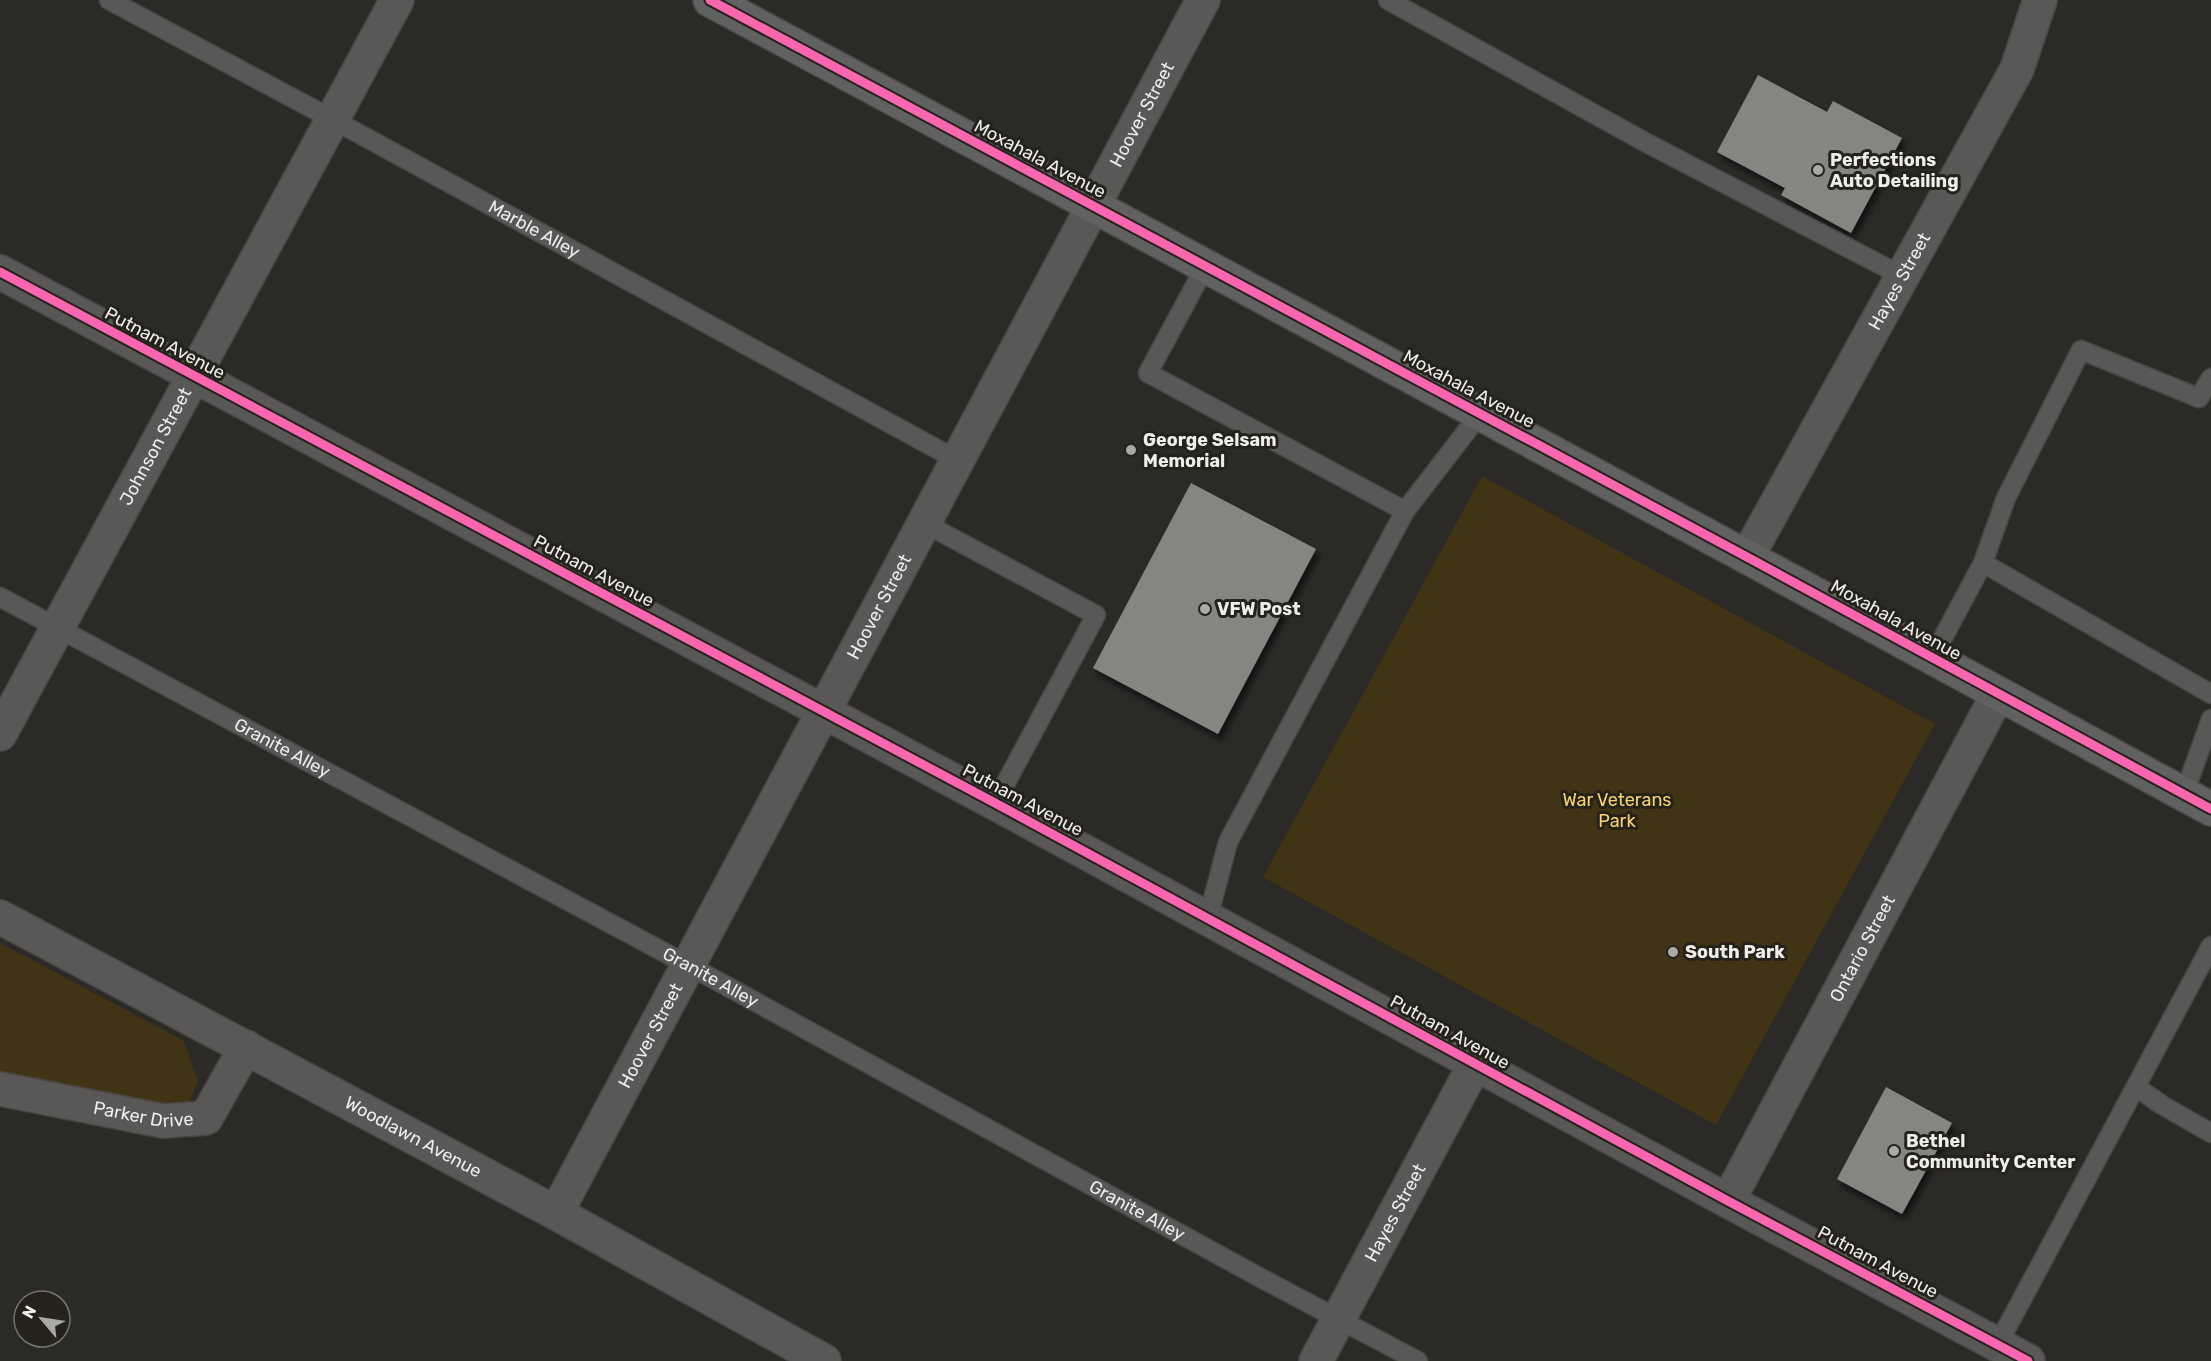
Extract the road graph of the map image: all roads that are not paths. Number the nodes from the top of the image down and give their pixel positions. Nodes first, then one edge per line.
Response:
1 (109, 0) edge
2 (397, 0) edge
3 (710, 0) edge
4 (1203, 0) edge
5 (1388, 0) edge
6 (2040, 0) edge
7 (332, 119) junction
8 (1094, 207) junction
9 (1205, 267) junction
10 (0, 272) edge
11 (1902, 276) junction
12 (193, 376) junction
13 (2211, 378) edge
14 (1480, 414) junction
15 (957, 460) junction
16 (1405, 511) junction
17 (924, 523) junction
18 (1747, 557) junction
19 (1983, 563) junction
20 (0, 597) edge
21 (57, 628) junction
22 (1932, 658) junction
23 (1998, 694) junction
24 (2211, 694) edge
25 (823, 711) junction
26 (2211, 719) edge
27 (0, 734) edge
28 (2197, 801) edge
29 (995, 803) junction
30 (0, 917) edge
31 (1208, 918) junction
32 (2211, 946) edge
33 (688, 965) junction
34 (246, 1047) junction
35 (1475, 1064) junction
36 (2136, 1087) junction
37 (0, 1089) edge
38 (2211, 1133) edge
39 (1728, 1201) junction
40 (556, 1213) junction
41 (1339, 1319) junction
42 (1998, 1344) junction
43 (824, 1361) edge
44 (1316, 1361) edge
45 (1418, 1361) edge
46 (2028, 1361) edge

1 - 7 lane, Marble Alley
2 - 7 street, Johnson Street
3 - 8 street, Moxahala Avenue
4 - 8 street, Hoover Street
5 - 11 lane
6 - 11 street, Hayes Street
7 - 12 street, Johnson Street
7 - 15 lane, Marble Alley
8 - 9 street, Moxahala Avenue
8 - 15 street, Hoover Street
9 - 14 street, Moxahala Avenue
9 - 16 lane
10 - 12 street, Putnam Avenue
11 - 18 street, Hayes Street
12 - 21 street, Johnson Street
12 - 25 street, Putnam Avenue
13 - 19 lane
14 - 16 lane
14 - 18 street, Moxahala Avenue
15 - 17 street, Hoover Street
16 - 31 lane
17 - 25 street, Hoover Street
17 - 29 lane
18 - 22 street, Moxahala Avenue
19 - 22 lane
19 - 24 lane
20 - 21 lane, Granite Alley
21 - 27 street, Johnson Street
21 - 33 lane, Granite Alley
22 - 23 street, Moxahala Avenue
23 - 28 street, Moxahala Avenue
23 - 39 street, Ontario Street
25 - 29 street, Putnam Avenue
25 - 33 street, Hoover Street
26 - 28 lane
29 - 31 street, Putnam Avenue
30 - 34 street, Woodlawn Avenue
31 - 35 street, Putnam Avenue
32 - 36 lane
33 - 40 street, Hoover Street
33 - 41 lane, Granite Alley
34 - 37 street, Parker Drive
34 - 40 street, Woodlawn Avenue
35 - 39 street, Putnam Avenue
35 - 41 street, Hayes Street
36 - 38 lane
36 - 42 lane
39 - 42 street, Putnam Avenue
40 - 43 street, Woodlawn Avenue
41 - 44 street, Hayes Street
41 - 45 lane, Granite Alley
42 - 46 street, Putnam Avenue

